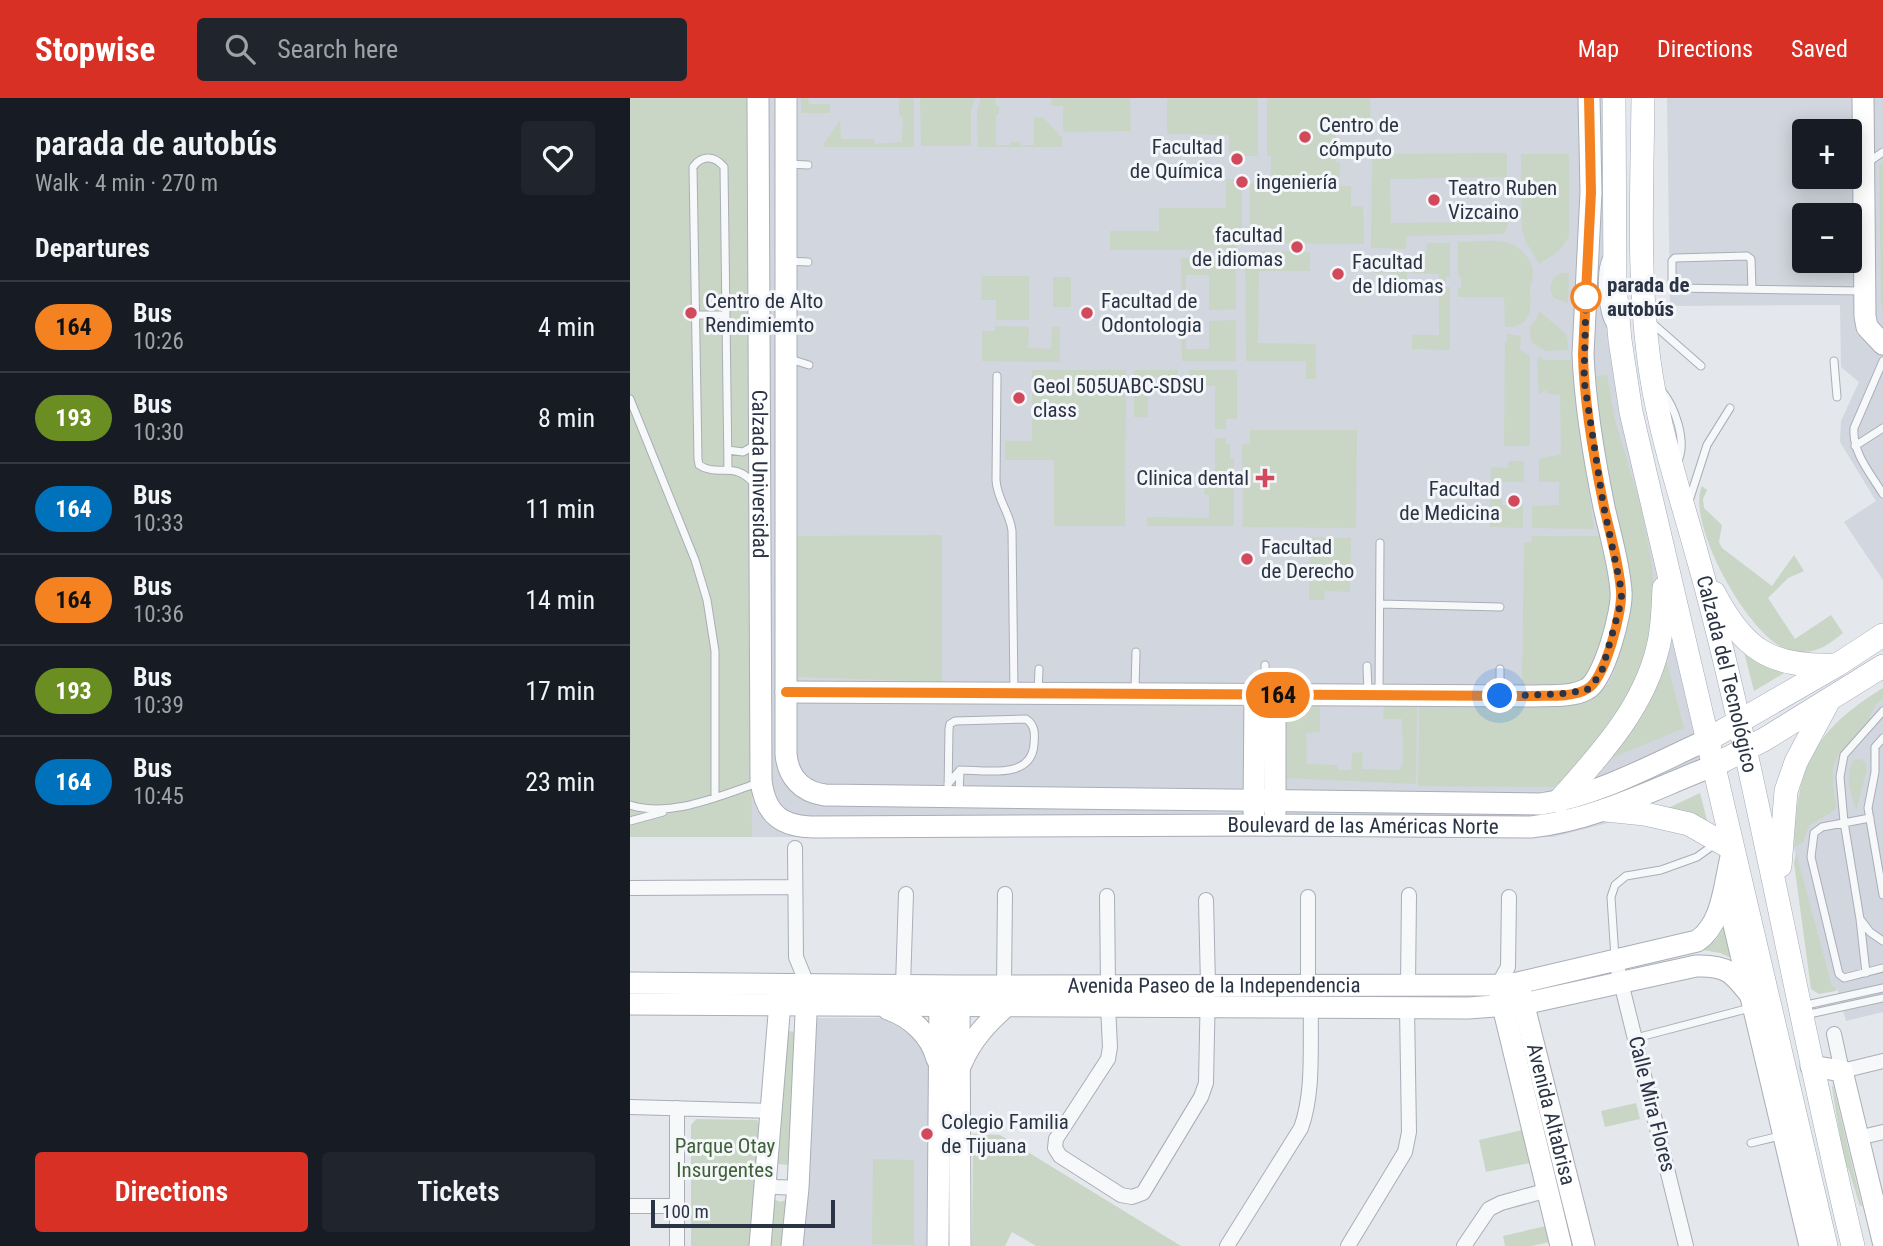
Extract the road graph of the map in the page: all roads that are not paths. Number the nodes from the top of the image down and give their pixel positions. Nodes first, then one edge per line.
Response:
1 (758, 98) edge
2 (786, 98) edge
3 (1589, 98) edge
4 (1614, 98) edge
5 (1643, 98) edge
6 (1863, 98) edge
7 (1883, 152) edge
8 (786, 164) junction
9 (808, 165) dead end
10 (1863, 165) junction
11 (786, 261) junction
12 (808, 262) dead end
13 (1752, 289) junction
14 (1864, 290) junction
15 (1643, 313) junction
16 (695, 315) junction
17 (725, 315) junction
18 (1883, 344) edge
19 (760, 349) junction
20 (786, 357) junction
21 (1834, 361) dead end
22 (1883, 361) edge
23 (809, 365) dead end
24 (1701, 366) dead end
25 (997, 376) dead end
26 (1837, 397) dead end
27 (630, 399) edge
28 (1730, 408) dead end
29 (1883, 428) edge
30 (760, 442) junction
31 (1855, 446) junction
32 (728, 450) junction
33 (729, 470) junction
34 (760, 492) junction
35 (1883, 494) edge
36 (1686, 519) junction
37 (1381, 543) dead end
38 (1665, 556) junction
39 (1700, 564) junction
40 (1380, 604) junction
41 (1500, 607) dead end
42 (1883, 635) edge
43 (1136, 652) dead end
44 (1265, 665) dead end
45 (1837, 665) junction
46 (1367, 666) dead end
47 (1883, 666) edge
48 (1039, 669) dead end
49 (1500, 669) dead end
50 (786, 692) junction
51 (1014, 693) junction
52 (1038, 693) junction
53 (1135, 694) junction
54 (1373, 694) junction
55 (1265, 695) junction
56 (1500, 696) junction
57 (1829, 700) junction
58 (1883, 711) edge
59 (1739, 722) junction
60 (1869, 725) junction
61 (1881, 739) edge
62 (1707, 740) junction
63 (1745, 751) junction
64 (1713, 766) junction
65 (960, 770) junction
66 (761, 782) junction
67 (951, 792) junction
68 (813, 793) junction
69 (715, 797) junction
70 (1264, 799) junction
71 (1559, 801) junction
72 (630, 805) edge
73 (671, 809) junction
74 (1606, 810) junction
75 (1870, 818) junction
76 (630, 821) edge
77 (1844, 822) junction
78 (1264, 825) junction
79 (804, 827) junction
80 (1728, 847) junction
81 (795, 848) dead end
82 (1724, 883) junction
83 (795, 887) junction
84 (630, 888) edge
85 (906, 894) dead end
86 (1005, 894) dead end
87 (1778, 894) junction
88 (1409, 895) dead end
89 (1883, 895) edge
90 (1107, 896) dead end
91 (1308, 897) dead end
92 (1509, 897) dead end
93 (1206, 900) dead end
94 (1860, 919) junction
95 (1883, 941) edge
96 (796, 957) junction
97 (1883, 968) edge
98 (1618, 972) junction
99 (1866, 973) junction
100 (1508, 978) junction
101 (630, 983) edge
102 (1408, 984) junction
103 (903, 985) junction
104 (1108, 985) junction
105 (1208, 985) junction
106 (1308, 985) junction
107 (1883, 988) edge
108 (781, 994) junction
109 (807, 995) junction
110 (950, 996) junction
111 (1005, 996) junction
112 (1883, 998) edge
113 (1753, 1002) junction
114 (630, 1004) edge
115 (1513, 1005) junction
116 (881, 1006) junction
117 (1108, 1006) junction
118 (1207, 1007) junction
119 (1311, 1008) junction
120 (1407, 1008) junction
121 (1800, 1011) junction
122 (1834, 1034) dead end
123 (1636, 1038) junction
124 (1883, 1061) edge
125 (950, 1066) junction
126 (1811, 1066) junction
127 (1842, 1071) junction
128 (1771, 1083) joint
129 (630, 1107) edge
130 (677, 1108) junction
131 (772, 1111) junction
132 (1790, 1132) junction
133 (1883, 1132) edge
134 (1858, 1138) junction
135 (1751, 1143) dead end
136 (766, 1184) junction
137 (798, 1188) junction
138 (1548, 1190) junction
139 (630, 1206) edge
140 (676, 1206) junction
141 (1866, 1219) edge
142 (1883, 1241) edge
143 (677, 1246) edge
144 (760, 1246) edge
145 (792, 1246) edge
146 (938, 1246) edge
147 (960, 1246) edge
148 (1227, 1246) edge
149 (1348, 1246) edge
150 (1464, 1246) edge
151 (1561, 1246) edge
152 (1584, 1246) edge
153 (1686, 1246) edge
154 (1810, 1246) edge
155 (1826, 1246) edge
156 (1853, 1246) edge

1 - 19 street, Calzada Universidad
2 - 8 street, Calzada Universidad
3 - 56 street
4 - 38 main road, Calzada del Tecnológico
5 - 15 main road, Calzada del Tecnológico
6 - 10 street
7 - 10 lane
8 - 9 lane
8 - 11 street, Calzada Universidad
10 - 14 street
11 - 12 lane
11 - 20 street, Calzada Universidad
13 - 13 lane
13 - 14 lane
14 - 18 street
15 - 24 lane
15 - 36 main road, Calzada del Tecnológico
16 - 17 lane
16 - 17 lane
16 - 33 lane
17 - 32 lane
19 - 20 street
19 - 30 street, Calzada Universidad
20 - 23 lane
20 - 50 street, Calzada Universidad
21 - 26 lane
22 - 31 lane
25 - 51 lane
27 - 69 lane
28 - 36 lane
29 - 31 lane
30 - 32 lane
30 - 34 street, Calzada Universidad
31 - 35 lane
32 - 33 lane
33 - 34 lane
34 - 66 street, Calzada Universidad
36 - 39 main road, Calzada del Tecnológico
37 - 40 lane
38 - 62 main road, Calzada del Tecnológico
38 - 71 main road
39 - 45 main road
39 - 59 main road, Calzada del Tecnológico
40 - 41 lane
40 - 54 lane
42 - 45 main road, Boulevard de las Américas Norte
43 - 53 lane
44 - 55 lane
45 - 59 main road, Boulevard de las Américas Norte
46 - 54 lane
47 - 57 main road, Boulevard de las Américas Norte
48 - 52 lane
49 - 56 lane
50 - 51 street
50 - 68 street, Calzada Universidad
51 - 52 street
52 - 53 street
53 - 55 street
54 - 55 street
54 - 56 street
55 - 70 street
57 - 63 main road, Boulevard de las Américas Norte
57 - 87 main road
58 - 60 lane
59 - 62 main road, Boulevard de las Américas Norte
59 - 63 main road, Calzada del Tecnológico
60 - 61 lane
60 - 77 lane
61 - 75 lane
62 - 64 main road, Calzada del Tecnológico
62 - 71 street, Boulevard de las Américas Norte
63 - 64 main road, Boulevard de las Américas Norte
63 - 87 main road, Calzada del Tecnológico
64 - 74 street, Boulevard de las Américas Norte
64 - 80 main road, Calzada del Tecnológico
65 - 67 lane
65 - 67 lane
65 - 67 lane
66 - 69 lane
66 - 79 street, Calzada Universidad
67 - 68 street, Boulevard de las Américas Norte
67 - 70 street, Boulevard de las Américas Norte
68 - 79 street
69 - 73 lane
70 - 71 street, Boulevard de las Américas Norte
70 - 78 street
72 - 73 lane
73 - 76 lane
74 - 78 street, Boulevard de las Américas Norte
74 - 80 main road
75 - 77 lane
75 - 89 lane
77 - 94 lane
77 - 99 lane
78 - 79 street, Boulevard de las Américas Norte
80 - 82 street, Avenida Paseo de la Independencia
80 - 98 lane
80 - 132 main road, Calzada del Tecnológico
81 - 83 street
82 - 98 street, Avenida Paseo de la Independencia
82 - 113 street
83 - 84 street
83 - 96 street
85 - 103 street
86 - 111 street
87 - 121 main road, Calzada del Tecnológico
88 - 102 street
90 - 104 street
91 - 106 street
92 - 100 street
93 - 105 street
94 - 95 lane
94 - 99 lane
96 - 108 street
96 - 109 street
97 - 99 lane
98 - 100 street, Avenida Paseo de la Independencia
98 - 113 street, Avenida Paseo de la Independencia
98 - 115 street, Avenida Paseo de la Independencia
98 - 123 street, Calle Mira Flores
100 - 102 street, Avenida Paseo de la Independencia
100 - 115 street, Avenida Altabrisa
101 - 108 street, Avenida Paseo de la Independencia
102 - 106 street, Avenida Paseo de la Independencia
103 - 109 street, Avenida Paseo de la Independencia
103 - 110 street, Avenida Paseo de la Independencia
104 - 105 street, Avenida Paseo de la Independencia
104 - 111 street, Avenida Paseo de la Independencia
105 - 106 street, Avenida Paseo de la Independencia
105 - 118 street
107 - 121 lane
108 - 109 street, Avenida Paseo de la Independencia
108 - 114 street, Avenida Paseo de la Independencia
108 - 131 street
109 - 116 street, Avenida Paseo de la Independencia
109 - 137 street
110 - 111 street, Avenida Paseo de la Independencia
110 - 116 street, Avenida Paseo de la Independencia
110 - 125 street
111 - 117 street, Avenida Paseo de la Independencia
111 - 125 street
112 - 121 lane
113 - 123 lane
113 - 128 street
115 - 120 street, Avenida Paseo de la Independencia
115 - 138 street, Avenida Altabrisa
115 - 152 street, Avenida Altabrisa
116 - 125 street
117 - 118 street, Avenida Paseo de la Independencia
117 - 118 street
118 - 119 street, Avenida Paseo de la Independencia
119 - 120 street, Avenida Paseo de la Independencia
119 - 148 street
120 - 149 street
121 - 126 main road, Calzada del Tecnológico
122 - 127 street, Calzada del Tecnológico
123 - 153 street, Calle Mira Flores
124 - 127 street
125 - 146 street
125 - 147 street
126 - 127 street
126 - 141 main road, Calzada del Tecnológico
127 - 134 street, Calzada del Tecnológico
128 - 132 main road
129 - 130 street
130 - 131 street
130 - 140 street
131 - 136 street
132 - 135 lane
132 - 154 street, Calzada del Tecnológico
132 - 155 main road, Calzada del Tecnológico
133 - 134 street
134 - 141 street, Calzada del Tecnológico
136 - 137 street
136 - 144 street
137 - 145 street
138 - 150 street
138 - 151 street, Avenida Altabrisa
139 - 140 street
140 - 143 street
141 - 142 street, Calzada del Tecnológico
141 - 156 main road, Calzada del Tecnológico

